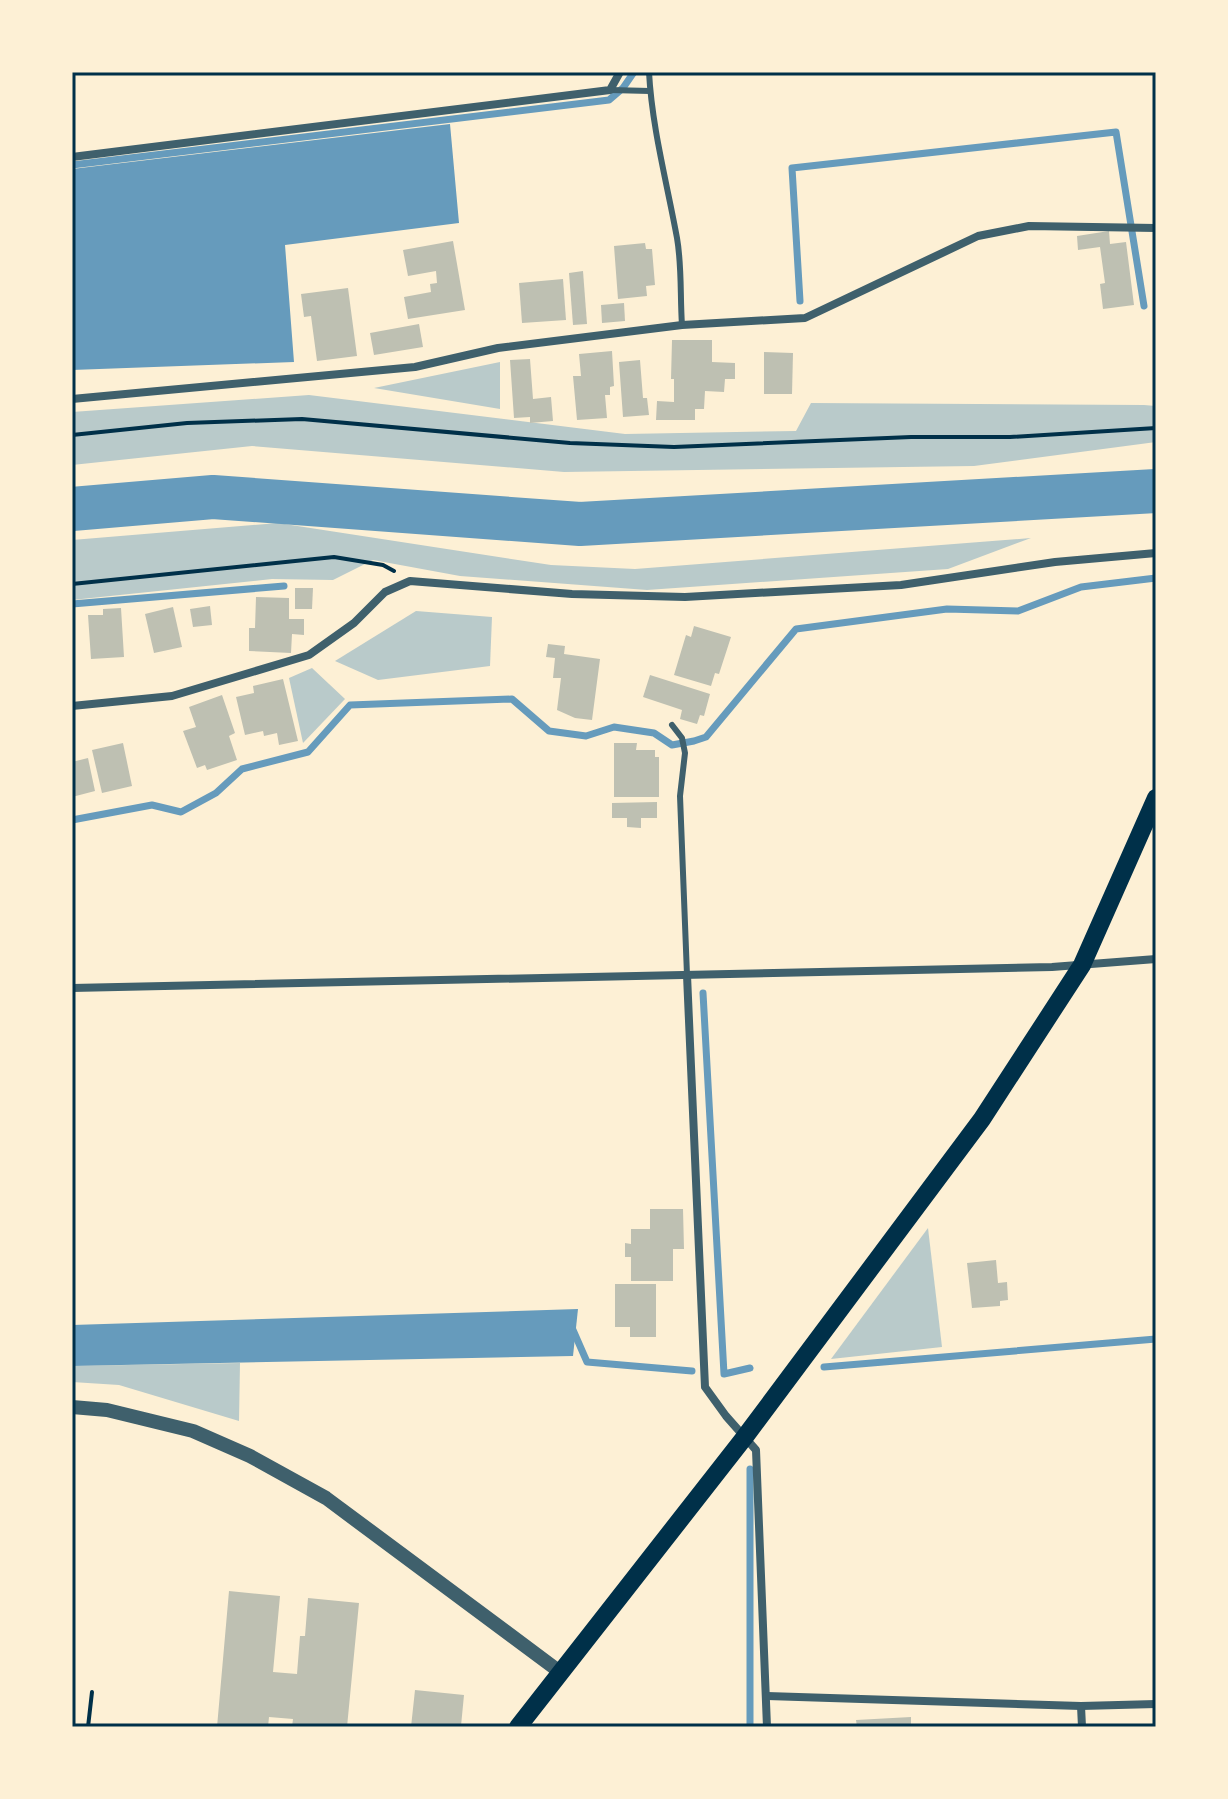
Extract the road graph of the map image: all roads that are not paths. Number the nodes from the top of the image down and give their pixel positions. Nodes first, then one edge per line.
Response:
1 (620, 72) edge
2 (649, 72) edge
3 (610, 90) junction
4 (650, 91) junction
5 (72, 157) edge
6 (1156, 228) edge
7 (682, 325) junction
8 (72, 399) edge
9 (1156, 553) edge
10 (72, 706) edge
11 (672, 725) dead end
12 (1156, 798) edge
13 (1156, 959) edge
14 (1082, 965) junction
15 (687, 975) junction
16 (72, 988) edge
17 (72, 1407) edge
18 (744, 1438) junction
19 (560, 1672) junction
20 (767, 1696) junction
21 (1156, 1704) edge
22 (1081, 1706) junction
23 (518, 1727) edge
24 (767, 1727) edge
25 (1082, 1727) edge

1 - 3 street
2 - 4 lane
3 - 4 lane
3 - 5 street
4 - 7 lane
6 - 7 street
7 - 8 street
9 - 10 street
11 - 15 lane
12 - 14 main road
13 - 14 street
14 - 15 street
14 - 18 main road
15 - 16 street
15 - 18 street
17 - 19 street
18 - 19 main road
18 - 20 street
19 - 23 main road
20 - 22 street
20 - 24 street
21 - 22 street
22 - 25 street

